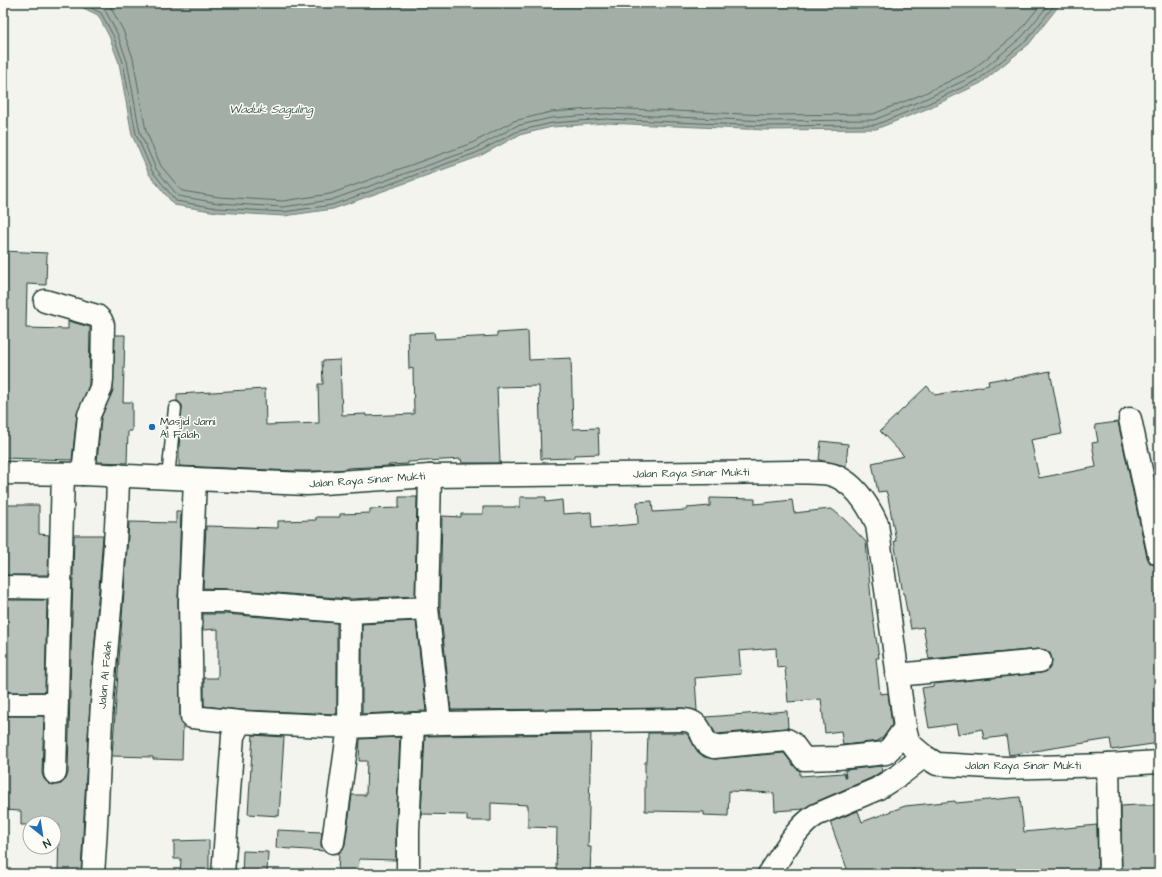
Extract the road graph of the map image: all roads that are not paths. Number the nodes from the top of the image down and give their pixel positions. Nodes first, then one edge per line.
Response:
1 (45, 301) dead end
2 (175, 408) dead end
3 (1130, 419) dead end
4 (3, 473) edge
5 (73, 474) junction
6 (118, 475) junction
7 (430, 476) junction
8 (168, 478) junction
9 (195, 479) junction
10 (1159, 554) edge
11 (3, 587) edge
12 (60, 588) junction
13 (190, 601) junction
14 (427, 608) junction
15 (350, 612) junction
16 (1040, 661) dead end
17 (897, 675) junction
18 (3, 704) edge
19 (57, 704) junction
20 (240, 722) junction
21 (440, 723) junction
22 (413, 724) junction
23 (349, 727) junction
24 (905, 728) junction
25 (924, 756) junction
26 (1159, 762) edge
27 (1108, 766) junction
28 (55, 773) dead end
29 (333, 842) dead end
30 (93, 874) edge
31 (223, 874) edge
32 (408, 874) edge
33 (769, 874) edge
34 (1110, 874) edge

1 - 5 main road
2 - 8 lane
3 - 10 main road
4 - 5 main road, Jalan Raya Sinar Mukti
5 - 6 main road, Jalan Raya Sinar Mukti
5 - 12 main road
6 - 8 main road, Jalan Raya Sinar Mukti
6 - 30 main road, Jalan Al Falah
7 - 9 main road, Jalan Raya Sinar Mukti
7 - 14 main road
7 - 17 main road, Jalan Raya Sinar Mukti
8 - 9 main road, Jalan Raya Sinar Mukti
9 - 13 main road
11 - 12 main road
12 - 19 main road
13 - 15 main road
13 - 20 main road
14 - 15 main road
14 - 21 main road
15 - 23 main road
16 - 17 main road
17 - 24 main road, Jalan Raya Sinar Mukti
18 - 19 main road
19 - 28 main road
20 - 23 main road
20 - 31 main road
21 - 22 main road
21 - 24 main road
22 - 23 main road
22 - 32 main road
23 - 29 main road
24 - 25 main road, Jalan Raya Sinar Mukti
25 - 27 main road, Jalan Raya Sinar Mukti
25 - 33 main road
26 - 27 main road, Jalan Raya Sinar Mukti
27 - 34 main road

